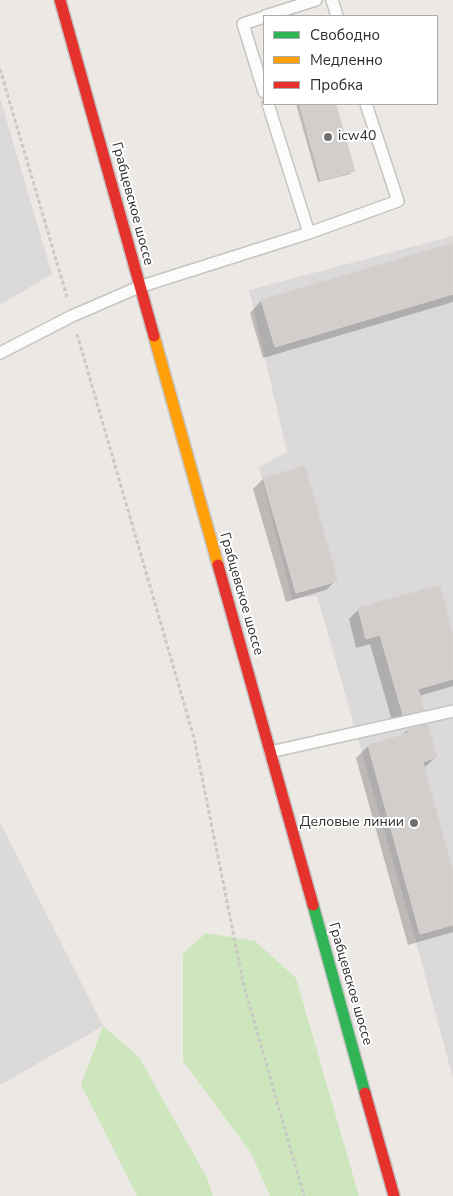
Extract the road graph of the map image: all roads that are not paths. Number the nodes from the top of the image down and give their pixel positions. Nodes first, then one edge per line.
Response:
1 (60, 0) edge
2 (316, 0) edge
3 (332, 0) edge
4 (268, 15) edge
5 (337, 15) edge
6 (263, 17) edge
7 (263, 89) edge
8 (268, 105) edge
9 (366, 105) edge
10 (310, 233) junction
11 (139, 287) junction
12 (0, 353) edge
13 (453, 711) edge
14 (270, 752) junction
15 (394, 1196) edge

1 - 11 main road, Грабцевское шоссе
2 - 4 lane
3 - 5 lane
6 - 7 lane
8 - 10 lane
9 - 10 lane
10 - 11 lane
11 - 12 lane
11 - 14 main road, Грабцевское шоссе
13 - 14 lane
14 - 15 main road, Грабцевское шоссе

